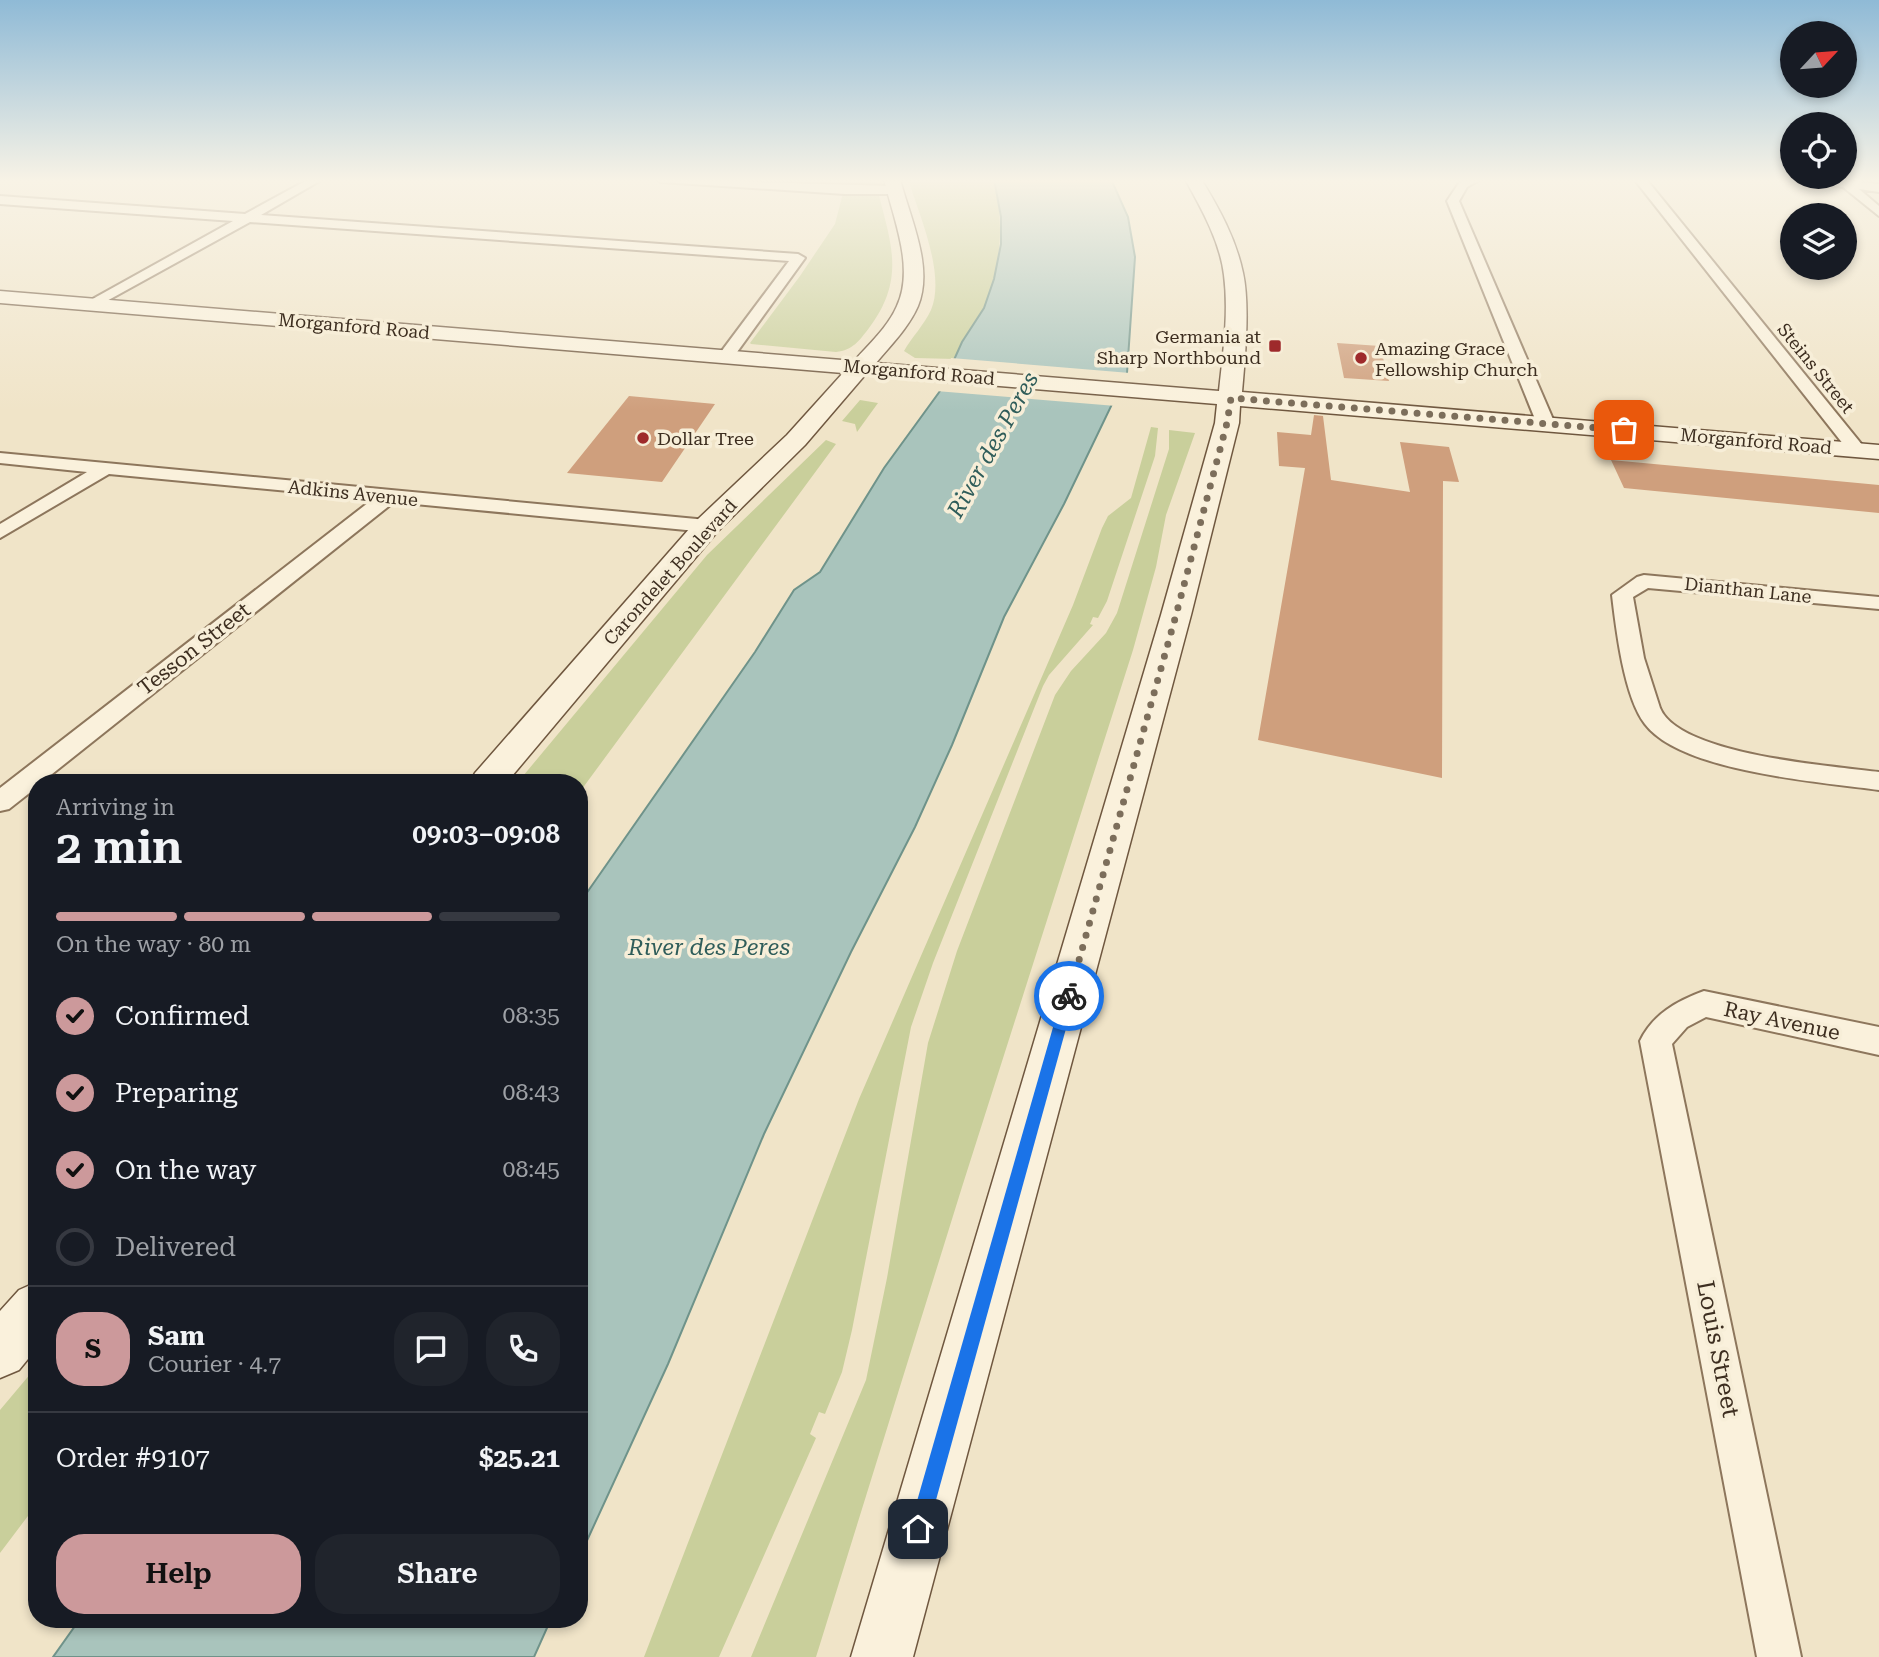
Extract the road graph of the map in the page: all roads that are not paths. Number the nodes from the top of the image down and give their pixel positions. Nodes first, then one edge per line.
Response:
1 (179, 256) edge
2 (774, 256) edge
3 (911, 256) edge
4 (1228, 256) edge
5 (1476, 256) edge
6 (1705, 256) edge
7 (0, 297) edge
8 (94, 304) junction
9 (726, 356) junction
10 (861, 368) junction
11 (1231, 398) junction
12 (1546, 424) junction
13 (1868, 451) edge
14 (0, 458) edge
15 (104, 470) junction
16 (388, 497) junction
17 (707, 526) junction
18 (0, 532) edge
19 (1879, 603) edge
20 (36, 774) edge
21 (494, 774) edge
22 (28, 780) edge
23 (1879, 781) edge
24 (0, 802) edge
25 (1656, 1041) joint
26 (1879, 1041) edge
27 (28, 1318) edge
28 (0, 1351) edge
29 (883, 1657) edge
30 (1779, 1657) edge

1 - 8 street
2 - 9 street
3 - 10 main road, Carondelet Boulevard
4 - 11 main road
5 - 12 street
6 - 13 street, Steins Street
7 - 8 main road, Morganford Road
8 - 9 main road, Morganford Road
9 - 10 main road, Morganford Road
10 - 11 main road, Morganford Road
10 - 17 main road, Carondelet Boulevard
11 - 12 main road, Morganford Road
11 - 29 main road
12 - 13 main road, Morganford Road
14 - 15 street, Adkins Avenue
15 - 16 street, Adkins Avenue
15 - 18 street
16 - 17 street, Adkins Avenue
16 - 20 street, Tesson Street
17 - 21 main road, Carondelet Boulevard
19 - 23 street, Dianthan Lane
22 - 24 street, Tesson Street
25 - 26 street, Ray Avenue
25 - 30 street, Louis Street
27 - 28 main road

